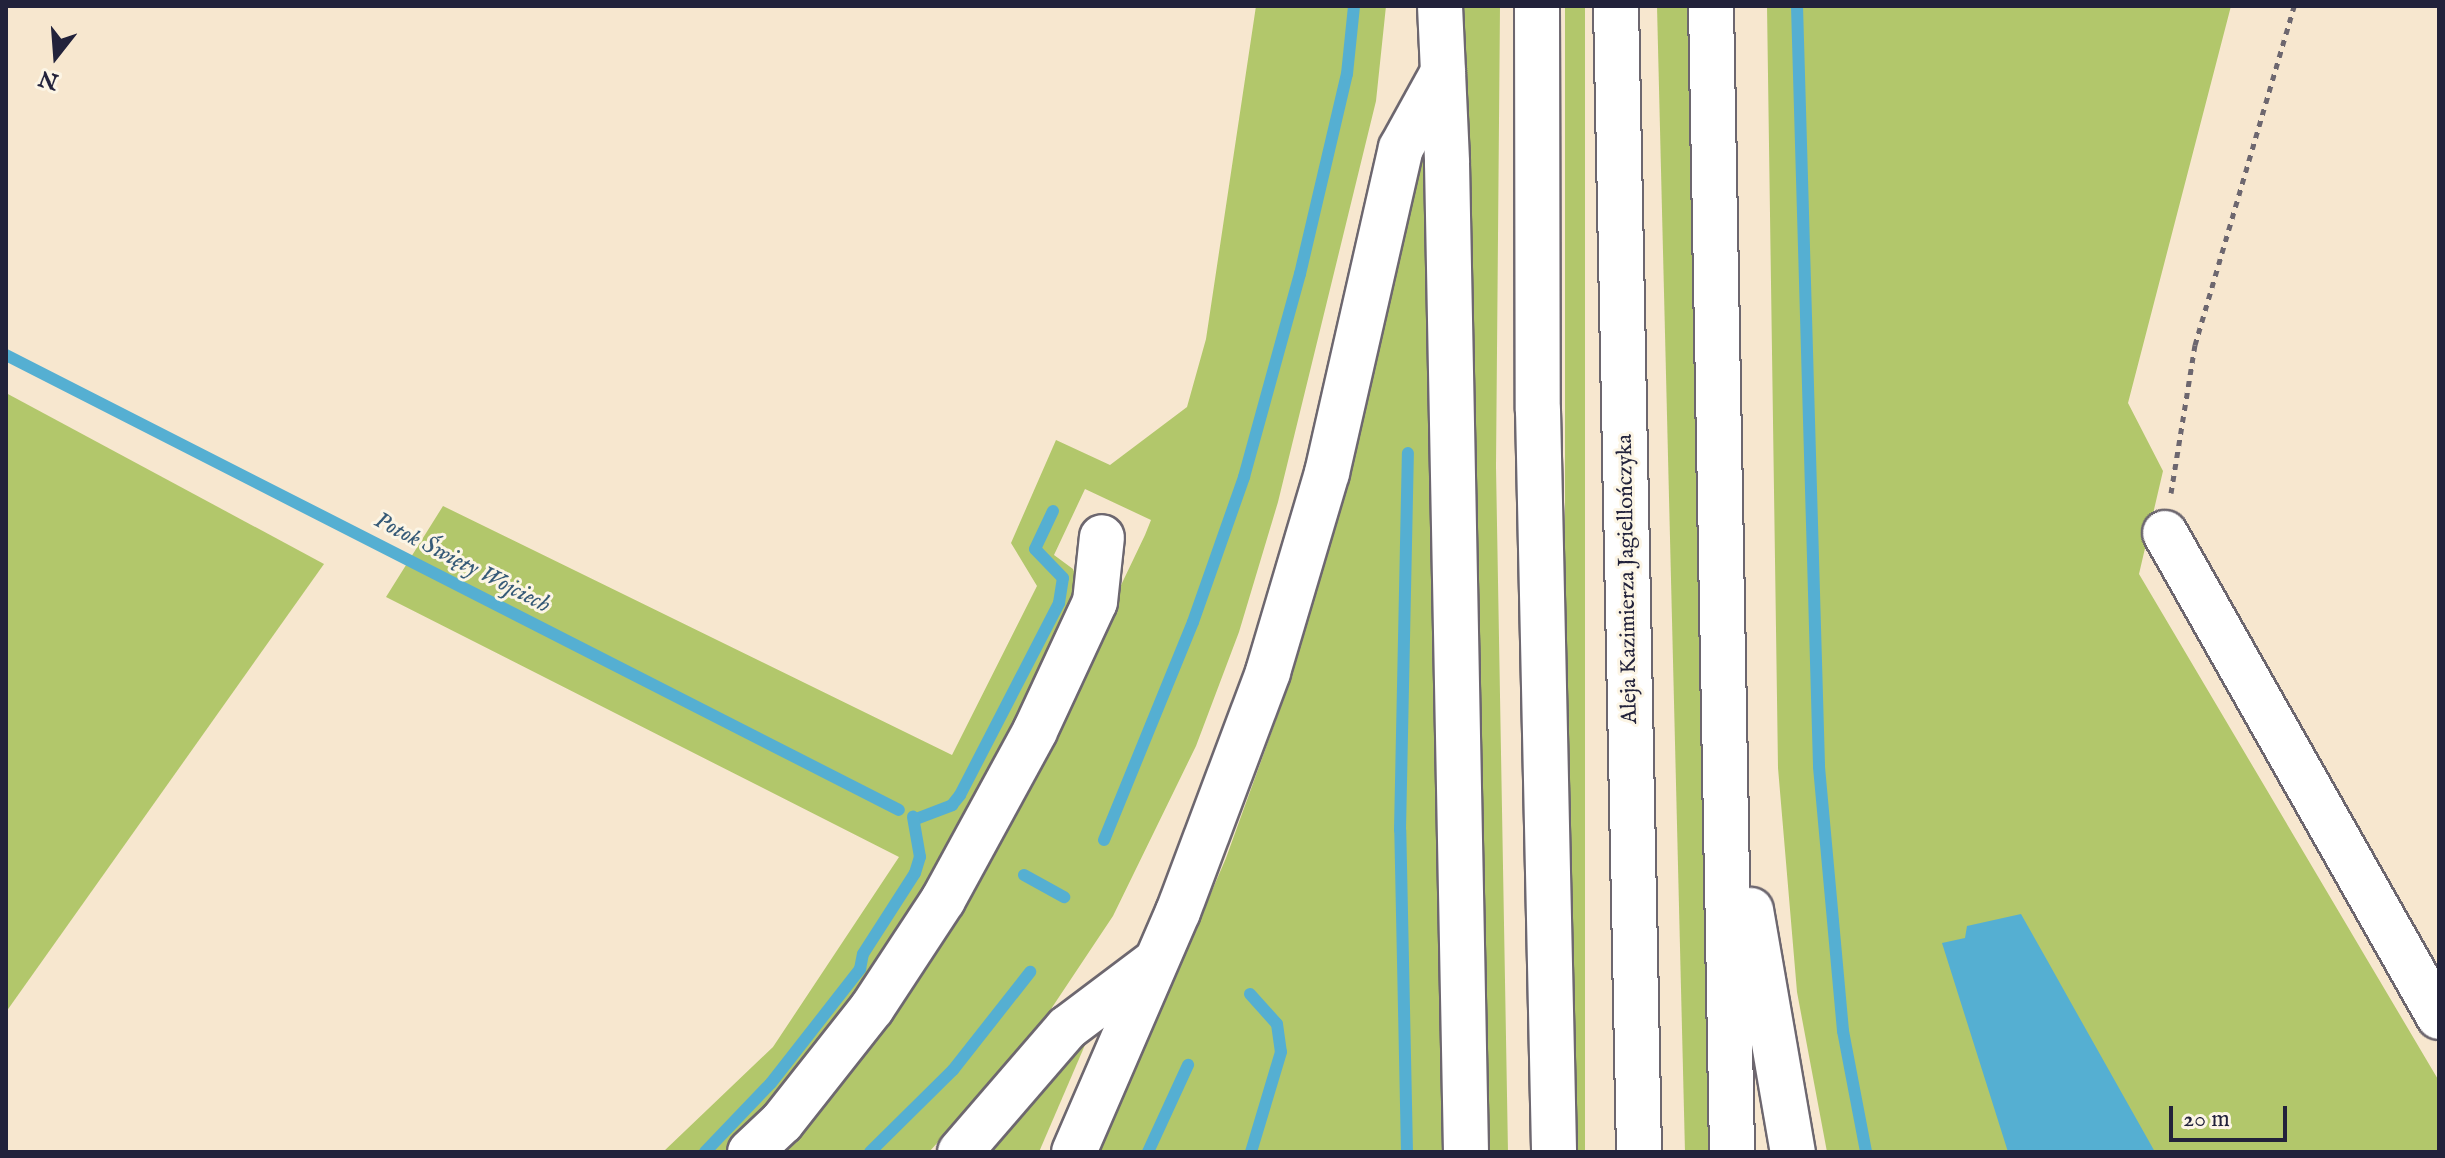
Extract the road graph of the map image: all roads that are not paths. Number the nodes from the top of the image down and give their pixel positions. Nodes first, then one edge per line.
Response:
1 (1440, 6) edge
2 (1537, 6) edge
3 (1616, 6) edge
4 (1711, 6) edge
5 (1443, 72) junction
6 (2165, 533) road end
7 (1102, 537) dead end
8 (1724, 737) junction
9 (1157, 961) junction
10 (2439, 1017) edge
11 (750, 1152) edge
12 (960, 1152) edge
13 (1074, 1152) edge
14 (1466, 1152) edge
15 (1554, 1152) edge
16 (1639, 1152) edge
17 (1732, 1152) edge
18 (1793, 1152) edge

1 - 5 main road
2 - 15 main road
3 - 16 main road, Aleja Kazimierza Jagiellończyka
4 - 8 main road
5 - 9 main road
5 - 14 main road
6 - 10 main road
7 - 11 main road
8 - 17 main road
8 - 18 main road
9 - 12 main road
9 - 13 main road

